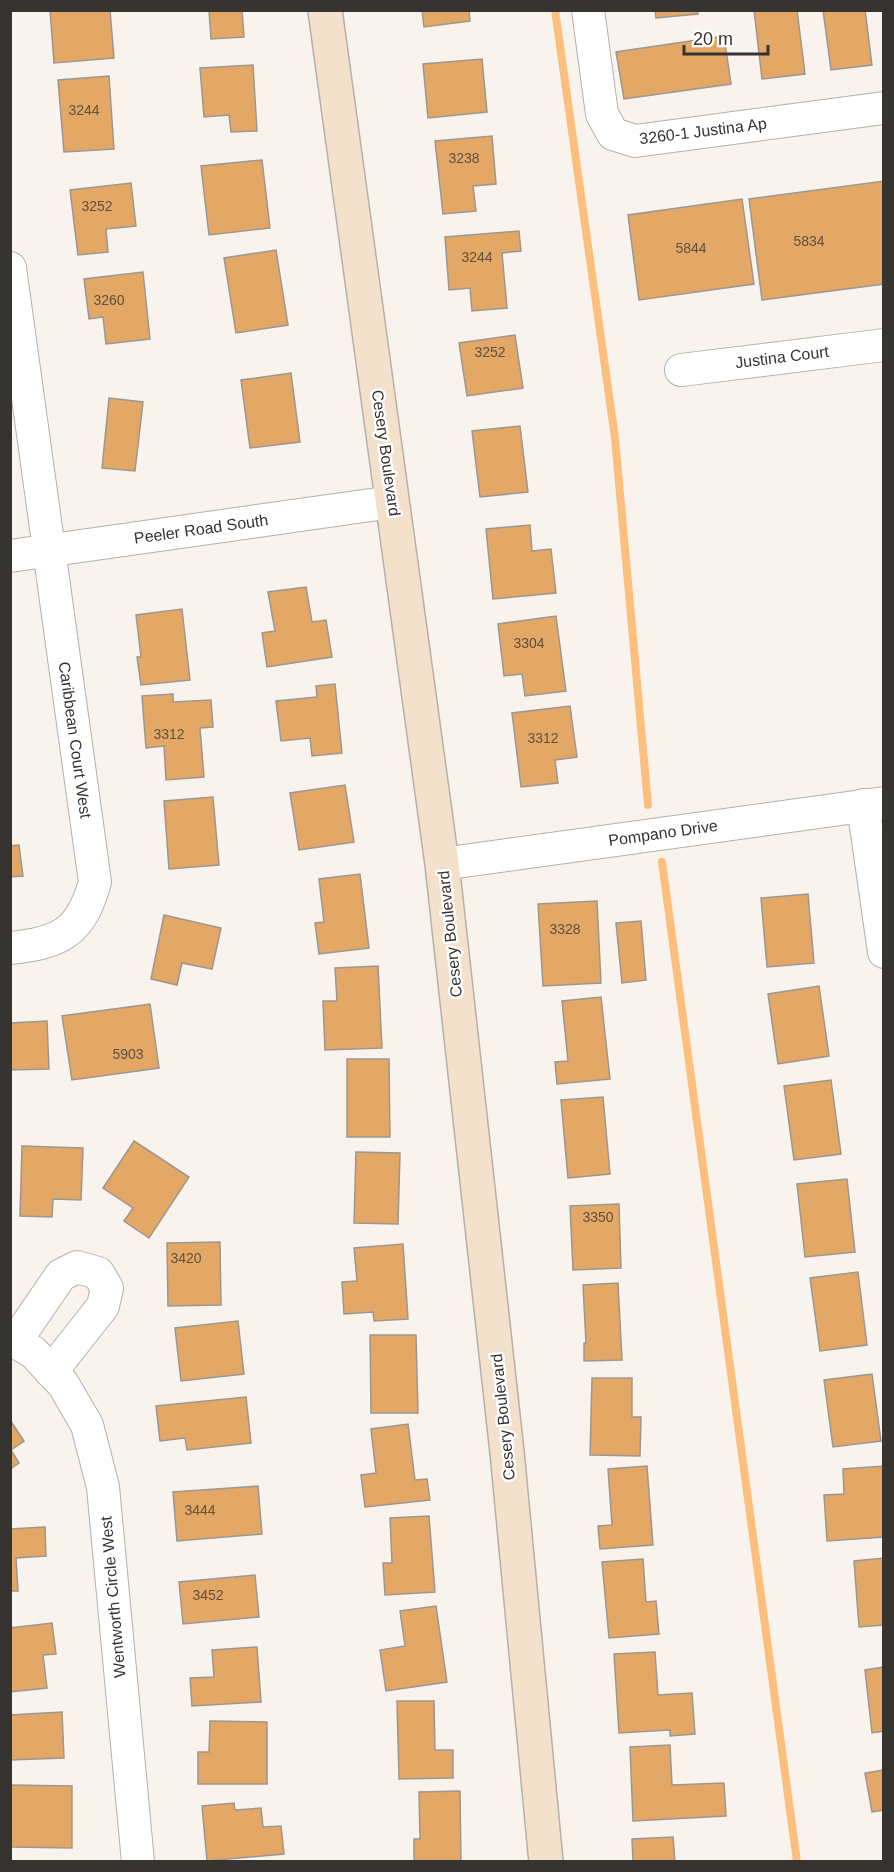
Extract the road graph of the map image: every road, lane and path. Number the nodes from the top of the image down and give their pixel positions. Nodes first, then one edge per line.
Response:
1 (326, 10) edge
2 (588, 10) edge
3 (884, 108) edge
4 (10, 268) edge
5 (884, 345) edge
6 (681, 370) dead end
7 (392, 502) junction
8 (49, 550) junction
9 (10, 556) edge
10 (873, 804) edge
11 (442, 864) junction
12 (10, 948) edge
13 (884, 952) edge
14 (27, 1351) edge
15 (138, 1862) edge
16 (546, 1862) edge

1 - 7 main road, Cesery Boulevard
2 - 3 street, 3260-1 Justina Ap
4 - 8 street, Caribbean Court West
5 - 6 street, Justina Court
7 - 8 street, Peeler Road South
7 - 11 main road, Cesery Boulevard
8 - 9 street, Peeler Road South
8 - 12 street, Caribbean Court West
10 - 11 street, Pompano Drive
10 - 13 street
11 - 16 main road, Cesery Boulevard
14 - 15 street, Wentworth Circle West

